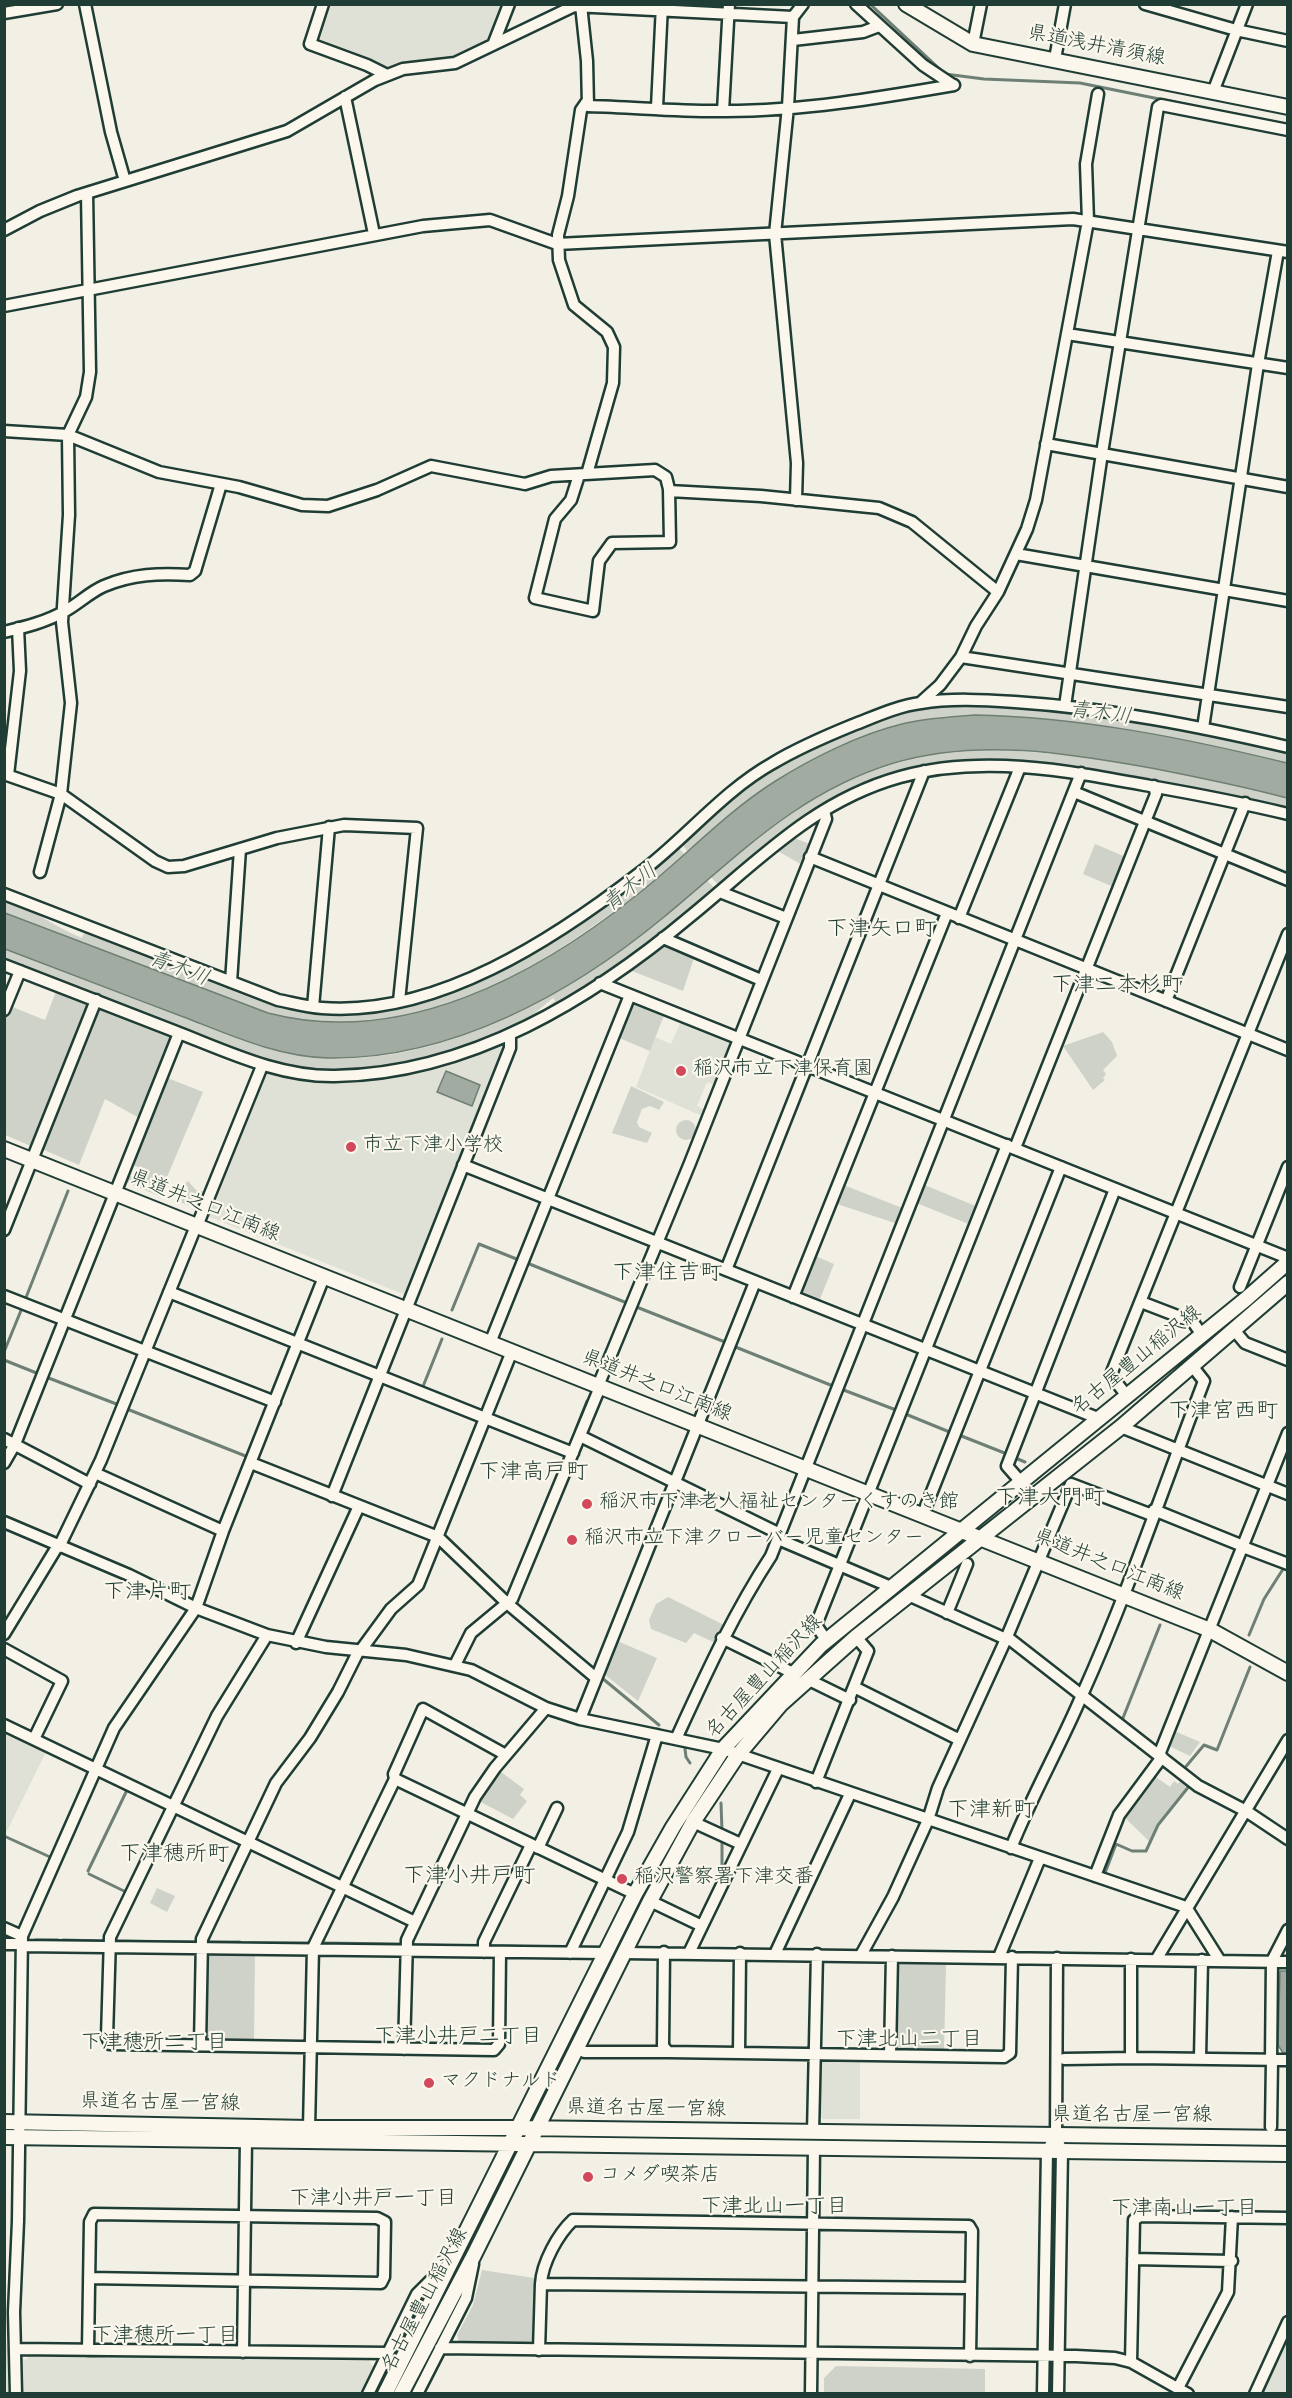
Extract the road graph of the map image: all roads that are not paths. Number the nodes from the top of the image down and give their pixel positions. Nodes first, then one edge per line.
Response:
1 (57, 4) edge
2 (85, 4) edge
3 (323, 4) edge
4 (509, 4) edge
5 (803, 4) edge
6 (856, 4) edge
7 (906, 4) edge
8 (981, 4) edge
9 (1065, 4) edge
10 (1145, 4) edge
11 (1247, 4) edge
12 (576, 5) edge
13 (662, 7) edge
14 (728, 9) edge
15 (4, 13) edge
16 (793, 17) junction
17 (879, 27) junction
18 (1236, 30) junction
19 (793, 40) junction
20 (1287, 41) edge
21 (973, 44) junction
22 (494, 45) junction
23 (1055, 59) junction
24 (387, 75) junction
25 (1213, 92) junction
26 (1098, 94) dead end
27 (345, 97) junction
28 (588, 100) junction
29 (657, 107) junction
30 (789, 107) junction
31 (1287, 107) edge
32 (723, 111) junction
33 (1287, 130) edge
34 (125, 181) junction
35 (87, 193) junction
36 (1088, 221) junction
37 (1139, 229) junction
38 (4, 230) edge
39 (374, 234) junction
40 (775, 234) junction
41 (557, 244) junction
42 (1283, 251) edge
43 (89, 291) junction
44 (4, 306) edge
45 (1067, 334) junction
46 (1119, 342) junction
47 (1258, 364) junction
48 (1287, 368) edge
49 (4, 431) edge
50 (68, 435) junction
51 (1046, 444) junction
52 (1102, 453) junction
53 (583, 474) junction
54 (1241, 478) junction
55 (221, 484) junction
56 (1287, 487) edge
57 (669, 491) junction
58 (796, 500) junction
59 (1016, 554) junction
60 (1085, 566) junction
61 (1223, 589) junction
62 (998, 592) junction
63 (1287, 601) edge
64 (63, 613) junction
65 (18, 628) junction
66 (4, 632) edge
67 (961, 657) junction
68 (1069, 674) junction
69 (1207, 695) junction
70 (920, 703) junction
71 (1065, 706) junction
72 (1287, 707) edge
73 (1203, 728) junction
74 (1287, 747) edge
75 (1020, 767) junction
76 (924, 771) junction
77 (1081, 773) junction
78 (6, 775) edge
79 (1154, 786) junction
80 (1074, 792) junction
81 (62, 794) junction
82 (1245, 803) junction
83 (824, 811) junction
84 (1287, 814) edge
85 (1145, 821) junction
86 (329, 827) junction
87 (240, 849) junction
88 (1225, 854) junction
89 (810, 857) junction
90 (40, 872) dead end
91 (1287, 880) edge
92 (879, 885) junction
93 (720, 892) junction
94 (4, 894) edge
95 (947, 913) junction
96 (786, 918) junction
97 (959, 918) junction
98 (1287, 934) edge
99 (663, 938) junction
100 (1015, 940) junction
101 (4, 965) edge
102 (1086, 969) junction
103 (20, 971) junction
104 (761, 980) junction
105 (231, 982) junction
106 (600, 983) junction
107 (630, 995) junction
108 (96, 1000) junction
109 (399, 1001) junction
110 (1166, 1001) junction
111 (313, 1007) junction
112 (4, 1010) edge
113 (179, 1033) junction
114 (1248, 1034) junction
115 (510, 1035) junction
116 (738, 1038) junction
117 (1287, 1050) edge
118 (262, 1066) junction
119 (807, 1066) junction
120 (875, 1093) junction
121 (944, 1120) junction
122 (1011, 1147) junction
123 (4, 1149) edge
124 (32, 1161) junction
125 (463, 1165) junction
126 (1060, 1167) junction
127 (1287, 1167) edge
128 (1115, 1189) junction
129 (115, 1194) junction
130 (548, 1199) junction
131 (1176, 1213) junction
132 (196, 1226) junction
133 (4, 1230) edge
134 (656, 1242) junction
135 (1257, 1245) junction
136 (1287, 1260) edge
137 (726, 1270) junction
138 (324, 1277) junction
139 (754, 1282) junction
140 (1287, 1283) edge
141 (1240, 1287) dead end
142 (169, 1292) junction
143 (4, 1296) edge
144 (793, 1297) junction
145 (1141, 1302) junction
146 (406, 1309) junction
147 (64, 1320) junction
148 (863, 1325) junction
149 (1235, 1331) junction
150 (1202, 1335) junction
151 (298, 1343) junction
152 (490, 1343) junction
153 (924, 1349) junction
154 (145, 1351) junction
155 (512, 1351) junction
156 (1287, 1360) edge
157 (1193, 1367) junction
158 (980, 1371) junction
159 (380, 1375) junction
160 (599, 1386) junction
161 (1035, 1393) junction
162 (1127, 1396) junction
163 (275, 1402) junction
164 (485, 1418) junction
165 (1100, 1419) junction
166 (696, 1425) junction
167 (1121, 1427) junction
168 (1287, 1433) edge
169 (580, 1436) junction
170 (10, 1441) edge
171 (1178, 1450) junction
172 (573, 1453) junction
173 (4, 1463) edge
174 (251, 1463) junction
175 (807, 1469) junction
176 (92, 1479) junction
177 (674, 1482) junction
178 (1021, 1482) junction
179 (1267, 1486) junction
180 (868, 1493) junction
181 (1287, 1494) edge
182 (332, 1496) junction
183 (359, 1506) junction
184 (1153, 1513) junction
185 (923, 1514) junction
186 (4, 1522) edge
187 (963, 1530) junction
188 (223, 1532) junction
189 (438, 1537) junction
190 (779, 1537) junction
191 (980, 1537) junction
192 (1243, 1546) junction
193 (58, 1547) junction
194 (1039, 1560) junction
195 (967, 1564) dead end
196 (1287, 1564) edge
197 (839, 1566) junction
198 (891, 1587) junction
199 (1123, 1594) junction
200 (908, 1595) junction
201 (508, 1604) junction
202 (196, 1608) junction
203 (947, 1613) junction
204 (1210, 1630) junction
205 (4, 1634) edge
206 (267, 1635) junction
207 (856, 1637) junction
208 (722, 1638) junction
209 (1006, 1638) junction
210 (826, 1640) junction
211 (296, 1643) junction
212 (4, 1649) edge
213 (360, 1650) junction
214 (454, 1665) junction
215 (793, 1673) junction
216 (1287, 1673) edge
217 (596, 1678) junction
218 (807, 1679) junction
219 (854, 1687) junction
220 (1082, 1696) junction
221 (850, 1700) junction
222 (546, 1708) junction
223 (580, 1719) junction
224 (4, 1725) edge
225 (657, 1735) junction
226 (34, 1739) junction
227 (676, 1739) junction
228 (960, 1740) junction
229 (1287, 1740) edge
230 (723, 1749) junction
231 (506, 1755) junction
232 (737, 1756) junction
233 (1160, 1756) junction
234 (95, 1768) junction
235 (778, 1769) junction
236 (395, 1779) junction
237 (816, 1782) junction
238 (850, 1794) junction
239 (173, 1806) junction
240 (557, 1808) dead end
241 (1246, 1811) junction
242 (467, 1814) junction
243 (928, 1820) junction
244 (693, 1822) junction
245 (1287, 1839) edge
246 (248, 1842) junction
247 (741, 1844) junction
248 (535, 1846) junction
249 (1011, 1848) junction
250 (1040, 1858) junction
251 (1095, 1876) junction
252 (604, 1880) junction
253 (343, 1887) junction
254 (634, 1894) junction
255 (650, 1901) junction
256 (1186, 1907) junction
257 (415, 1922) junction
258 (702, 1926) junction
259 (4, 1928) edge
260 (1287, 1930) edge
261 (22, 1942) junction
262 (4, 1944) edge
263 (110, 1947) junction
264 (201, 1948) junction
265 (313, 1949) junction
266 (406, 1950) junction
267 (484, 1952) junction
268 (500, 1952) junction
269 (664, 1952) junction
270 (570, 1953) junction
271 (606, 1953) junction
272 (624, 1953) junction
273 (689, 1953) junction
274 (740, 1953) junction
275 (775, 1954) junction
276 (817, 1954) junction
277 (861, 1955) junction
278 (892, 1956) junction
279 (999, 1957) junction
280 (1012, 1957) junction
281 (1057, 1958) junction
282 (1131, 1959) junction
283 (1156, 1960) junction
284 (1202, 1960) junction
285 (1220, 1961) junction
286 (1272, 1962) junction
287 (1287, 1962) edge
288 (200, 2045) junction
289 (312, 2047) junction
290 (404, 2049) junction
291 (584, 2052) dead end
292 (668, 2052) junction
293 (739, 2054) junction
294 (815, 2055) junction
295 (890, 2055) junction
296 (1135, 2058) junction
297 (1200, 2058) junction
298 (1064, 2059) dead end
299 (1271, 2060) junction
300 (1287, 2060) edge
301 (4, 2122) edge
302 (20, 2122) junction
303 (1271, 2127) dead end
304 (309, 2128) junction
305 (518, 2128) junction
306 (534, 2129) junction
307 (813, 2133) junction
308 (1056, 2136) junction
309 (4, 2137) edge
310 (19, 2138) junction
311 (1287, 2139) edge
312 (246, 2140) junction
313 (528, 2143) junction
314 (510, 2144) junction
315 (814, 2147) junction
316 (1047, 2151) junction
317 (1062, 2151) junction
318 (1287, 2154) edge
319 (245, 2216) junction
320 (1232, 2217) junction
321 (1287, 2218) edge
322 (813, 2223) junction
323 (474, 2255) junction
324 (1133, 2259) junction
325 (1232, 2260) junction
326 (443, 2276) junction
327 (89, 2278) junction
328 (244, 2280) junction
329 (541, 2284) junction
330 (812, 2286) junction
331 (971, 2288) junction
332 (1287, 2322) edge
333 (440, 2348) junction
334 (17, 2349) junction
335 (88, 2350) junction
336 (539, 2350) junction
337 (243, 2352) junction
338 (388, 2353) junction
339 (812, 2354) junction
340 (970, 2355) junction
341 (1044, 2356) junction
342 (1059, 2356) junction
343 (1131, 2362) junction
344 (1178, 2388) junction
345 (16, 2394) edge
346 (368, 2394) edge
347 (385, 2394) edge
348 (401, 2394) edge
349 (417, 2394) edge
350 (811, 2394) edge
351 (1043, 2394) edge
352 (1058, 2394) edge
353 (1188, 2394) edge
354 (1256, 2394) edge

1 - 15 street
2 - 34 street
3 - 24 street
4 - 22 street
5 - 16 street
6 - 17 street
7 - 21 main road, 県道浅井清須線
8 - 21 street
9 - 23 street
10 - 18 street
11 - 18 street
12 - 13 street
12 - 22 street
12 - 28 street
13 - 14 street
13 - 29 street
14 - 16 street
14 - 32 street
16 - 19 street
17 - 19 street
17 - 30 street
18 - 20 street
18 - 25 street
19 - 30 street
21 - 23 main road, 県道浅井清須線
22 - 24 street
23 - 25 main road, 県道浅井清須線
24 - 27 street
25 - 31 main road, 県道浅井清須線
26 - 36 street
27 - 34 street
27 - 39 street
28 - 29 street
28 - 41 street
29 - 32 street
30 - 32 street
30 - 40 street
33 - 37 street
34 - 35 street
35 - 38 street
35 - 43 street
36 - 37 street
36 - 40 street
36 - 45 street
37 - 42 street
37 - 46 street
39 - 41 street
39 - 43 street
40 - 41 street
40 - 58 street
41 - 53 street
42 - 47 street
43 - 44 street
43 - 50 street
45 - 46 street
45 - 51 street
46 - 47 street
46 - 52 street
47 - 48 street
47 - 54 street
49 - 50 street
50 - 55 street
50 - 64 street
51 - 52 street
51 - 59 street
52 - 54 street
52 - 60 street
53 - 55 street
53 - 57 street
53 - 57 street
54 - 56 street
54 - 61 street
55 - 64 street
57 - 58 street
58 - 62 street
59 - 60 street
59 - 62 street
60 - 61 street
60 - 68 street
61 - 63 street
61 - 69 street
62 - 67 street
64 - 65 street
64 - 81 street
65 - 66 street
65 - 78 street
67 - 68 street
67 - 70 street
68 - 69 street
68 - 71 street
69 - 72 street
69 - 73 street
70 - 71 street
70 - 109 street
71 - 73 street
73 - 74 street
75 - 76 street
75 - 77 street
75 - 97 street
76 - 83 street
76 - 92 street
77 - 79 street
77 - 80 street
78 - 81 street
79 - 82 street
79 - 85 street
80 - 85 street
80 - 100 street
81 - 87 street
81 - 90 street
82 - 84 street
82 - 88 street
83 - 89 street
83 - 93 street
85 - 88 street
85 - 102 street
86 - 87 street
86 - 109 street
86 - 111 street
87 - 105 street
88 - 91 street
88 - 110 street
89 - 92 street
89 - 96 street
92 - 95 street
92 - 119 street
93 - 96 street
93 - 99 street
94 - 105 street
95 - 97 street
95 - 120 street
96 - 104 street
97 - 100 street
98 - 114 street
99 - 104 street
99 - 106 street
100 - 102 street
100 - 121 street
101 - 103 street
102 - 110 street
102 - 122 street
103 - 108 street
103 - 112 street
104 - 116 street
105 - 111 street
106 - 107 street
106 - 115 street
107 - 116 street
107 - 130 street
108 - 113 street
108 - 124 street
109 - 111 street
110 - 114 street
113 - 118 street
113 - 129 street
114 - 117 street
114 - 131 street
115 - 118 street
115 - 125 street
116 - 119 street
116 - 134 street
118 - 132 street
119 - 120 street
119 - 137 street
120 - 121 street
120 - 144 street
121 - 122 street
121 - 148 street
122 - 126 street
122 - 153 street
123 - 124 main road, 県道井之口江南線
124 - 129 main road, 県道井之口江南線
124 - 133 street
125 - 130 street
125 - 146 street
126 - 128 street
126 - 158 street
127 - 135 street
128 - 131 street
128 - 161 street
129 - 132 main road, 県道井之口江南線
129 - 147 street
130 - 134 street
130 - 152 street
131 - 135 street
131 - 145 street
132 - 138 main road, 県道井之口江南線
132 - 142 street
134 - 137 street
134 - 160 street
135 - 136 street
135 - 141 street
136 - 150 main road, 名古屋豊山稲沢線
137 - 139 street
138 - 146 main road, 県道井之口江南線
138 - 151 street
139 - 144 street
139 - 166 street
140 - 149 main road, 名古屋豊山稲沢線
142 - 151 street
142 - 154 street
143 - 147 street
144 - 148 street
145 - 150 street
145 - 162 street
146 - 152 main road, 県道井之口江南線
146 - 159 street
147 - 154 street
147 - 170 street
148 - 153 street
148 - 175 street
149 - 156 street
149 - 157 main road, 名古屋豊山稲沢線
150 - 162 main road, 名古屋豊山稲沢線
151 - 159 street
151 - 163 street
152 - 155 main road, 県道井之口江南線
153 - 158 street
153 - 180 street
154 - 163 street
154 - 176 street
155 - 160 main road, 県道井之口江南線
155 - 164 street
157 - 167 main road, 名古屋豊山稲沢線
157 - 171 street
158 - 161 street
158 - 185 street
159 - 164 street
159 - 182 street
160 - 166 main road, 県道井之口江南線
160 - 169 street
161 - 165 street
161 - 178 street
162 - 165 main road, 名古屋豊山稲沢線
163 - 174 street
164 - 172 street
164 - 189 street
165 - 178 main road, 名古屋豊山稲沢線
166 - 175 main road, 県道井之口江南線
166 - 177 street
167 - 171 street
167 - 191 main road, 名古屋豊山稲沢線
168 - 179 street
169 - 172 street
169 - 177 street
170 - 173 street
170 - 176 street
171 - 179 street
171 - 184 street
172 - 201 street
174 - 182 street
174 - 188 street
175 - 180 main road, 県道井之口江南線
175 - 190 street
176 - 188 street
176 - 193 street
177 - 190 street
177 - 217 street
178 - 187 main road, 名古屋豊山稲沢線
179 - 181 street
179 - 192 street
180 - 185 main road, 県道井之口江南線
180 - 197 street
182 - 183 street
183 - 189 street
183 - 211 street
184 - 192 street
184 - 194 street
184 - 199 street
185 - 187 main road, 県道井之口江南線
186 - 193 street
187 - 191 main road, 県道井之口江南線
187 - 198 main road, 名古屋豊山稲沢線
188 - 202 street
189 - 201 street
189 - 213 street
190 - 197 street
190 - 208 street
191 - 194 main road, 県道井之口江南線
191 - 200 main road, 名古屋豊山稲沢線
192 - 196 street
192 - 204 street
193 - 202 street
193 - 205 street
194 - 199 main road, 県道井之口江南線
194 - 209 street
195 - 203 street
197 - 198 street
197 - 210 street
198 - 210 main road, 名古屋豊山稲沢線
199 - 204 main road, 県道井之口江南線
199 - 220 street
200 - 203 street
200 - 207 main road, 名古屋豊山稲沢線
201 - 214 street
201 - 217 street
202 - 206 street
202 - 234 street
203 - 209 street
204 - 216 main road, 県道井之口江南線
204 - 233 street
206 - 211 street
206 - 239 street
207 - 218 main road, 名古屋豊山稲沢線
207 - 219 street
208 - 215 street
208 - 227 street
209 - 220 street
209 - 228 street
210 - 215 main road, 名古屋豊山稲沢線
211 - 213 street
212 - 226 street
213 - 214 street
213 - 246 street
214 - 222 street
215 - 230 main road, 名古屋豊山稲沢線
217 - 223 street
218 - 221 street
218 - 232 main road, 名古屋豊山稲沢線
219 - 221 street
219 - 228 street
220 - 233 street
220 - 249 street
221 - 237 street
222 - 223 street
222 - 231 street
223 - 225 street
224 - 226 street
225 - 227 street
225 - 252 street
226 - 234 street
227 - 230 street
228 - 243 street
229 - 241 street
230 - 232 street
230 - 254 main road, 名古屋豊山稲沢線
231 - 236 street
231 - 242 street
232 - 235 street
232 - 244 main road, 名古屋豊山稲沢線
233 - 241 street
233 - 251 street
234 - 239 street
234 - 261 street
235 - 237 street
235 - 247 street
236 - 242 street
236 - 253 street
237 - 238 street
238 - 243 street
238 - 275 street
239 - 246 street
239 - 263 street
240 - 248 street
241 - 245 street
241 - 256 street
242 - 248 street
242 - 257 street
243 - 249 street
243 - 277 street
244 - 247 street
244 - 255 main road, 名古屋豊山稲沢線
246 - 253 street
246 - 264 street
247 - 258 street
248 - 252 street
248 - 267 street
249 - 250 street
250 - 251 street
250 - 279 street
251 - 256 street
252 - 254 street
252 - 270 street
253 - 257 street
253 - 265 street
254 - 271 main road, 名古屋豊山稲沢線
255 - 258 street
255 - 272 main road, 名古屋豊山稲沢線
256 - 283 street
256 - 285 street
257 - 266 street
258 - 273 street
259 - 261 street
260 - 286 street
261 - 262 street
261 - 263 street
261 - 302 street
263 - 264 street
263 - 288 street
264 - 265 street
264 - 288 street
265 - 266 street
265 - 289 street
266 - 267 street
266 - 290 street
267 - 268 street
268 - 270 street
268 - 290 street
269 - 272 street
269 - 273 street
269 - 292 street
270 - 271 street
271 - 305 main road, 名古屋豊山稲沢線
272 - 306 main road, 名古屋豊山稲沢線
273 - 274 street
274 - 275 street
274 - 293 street
275 - 276 street
276 - 277 street
276 - 294 street
277 - 278 street
278 - 279 street
278 - 295 street
279 - 280 street
280 - 281 street
280 - 295 street
281 - 282 street
281 - 308 street
282 - 283 street
282 - 296 street
283 - 284 street
284 - 285 street
284 - 297 street
285 - 286 street
286 - 287 street
286 - 299 street
288 - 289 street
289 - 290 street
289 - 304 street
291 - 292 street
292 - 293 street
293 - 294 street
294 - 295 street
294 - 307 street
296 - 297 street
296 - 298 street
297 - 299 street
299 - 300 street
299 - 303 street
301 - 302 main road, 県道名古屋一宮線
302 - 304 main road, 県道名古屋一宮線
302 - 310 street
304 - 305 main road, 県道名古屋一宮線
305 - 306 main road, 県道名古屋一宮線
305 - 314 main road, 名古屋豊山稲沢線
306 - 307 main road, 県道名古屋一宮線
306 - 313 main road, 名古屋豊山稲沢線
307 - 308 main road, 県道名古屋一宮線
308 - 311 main road, 県道名古屋一宮線
308 - 316 street
308 - 317 street
309 - 310 main road, 県道名古屋一宮線
310 - 312 main road, 県道名古屋一宮線
310 - 334 street
312 - 314 main road, 県道名古屋一宮線
312 - 319 street
313 - 314 main road, 県道名古屋一宮線
313 - 315 main road, 県道名古屋一宮線
313 - 323 main road, 名古屋豊山稲沢線
314 - 326 main road, 名古屋豊山稲沢線
315 - 316 main road, 県道名古屋一宮線
315 - 322 street
316 - 317 main road, 県道名古屋一宮線
316 - 341 street
317 - 318 main road, 県道名古屋一宮線
317 - 342 street
319 - 327 street
319 - 328 street
319 - 328 street
320 - 321 street
320 - 324 street
320 - 325 street
322 - 329 street
322 - 330 street
322 - 331 street
323 - 333 street
323 - 348 main road, 名古屋豊山稲沢線
324 - 325 street
324 - 343 street
325 - 344 street
326 - 338 street
326 - 347 main road, 名古屋豊山稲沢線
327 - 328 street
327 - 335 street
328 - 337 street
329 - 330 street
329 - 336 street
330 - 331 street
330 - 339 street
331 - 340 street
332 - 354 street
333 - 336 street
333 - 349 street
334 - 335 street
334 - 345 street
335 - 337 street
336 - 339 street
337 - 338 street
338 - 346 street
339 - 340 street
339 - 350 street
340 - 341 street
341 - 342 street
341 - 351 street
342 - 343 street
342 - 352 street
343 - 344 street
344 - 353 street

